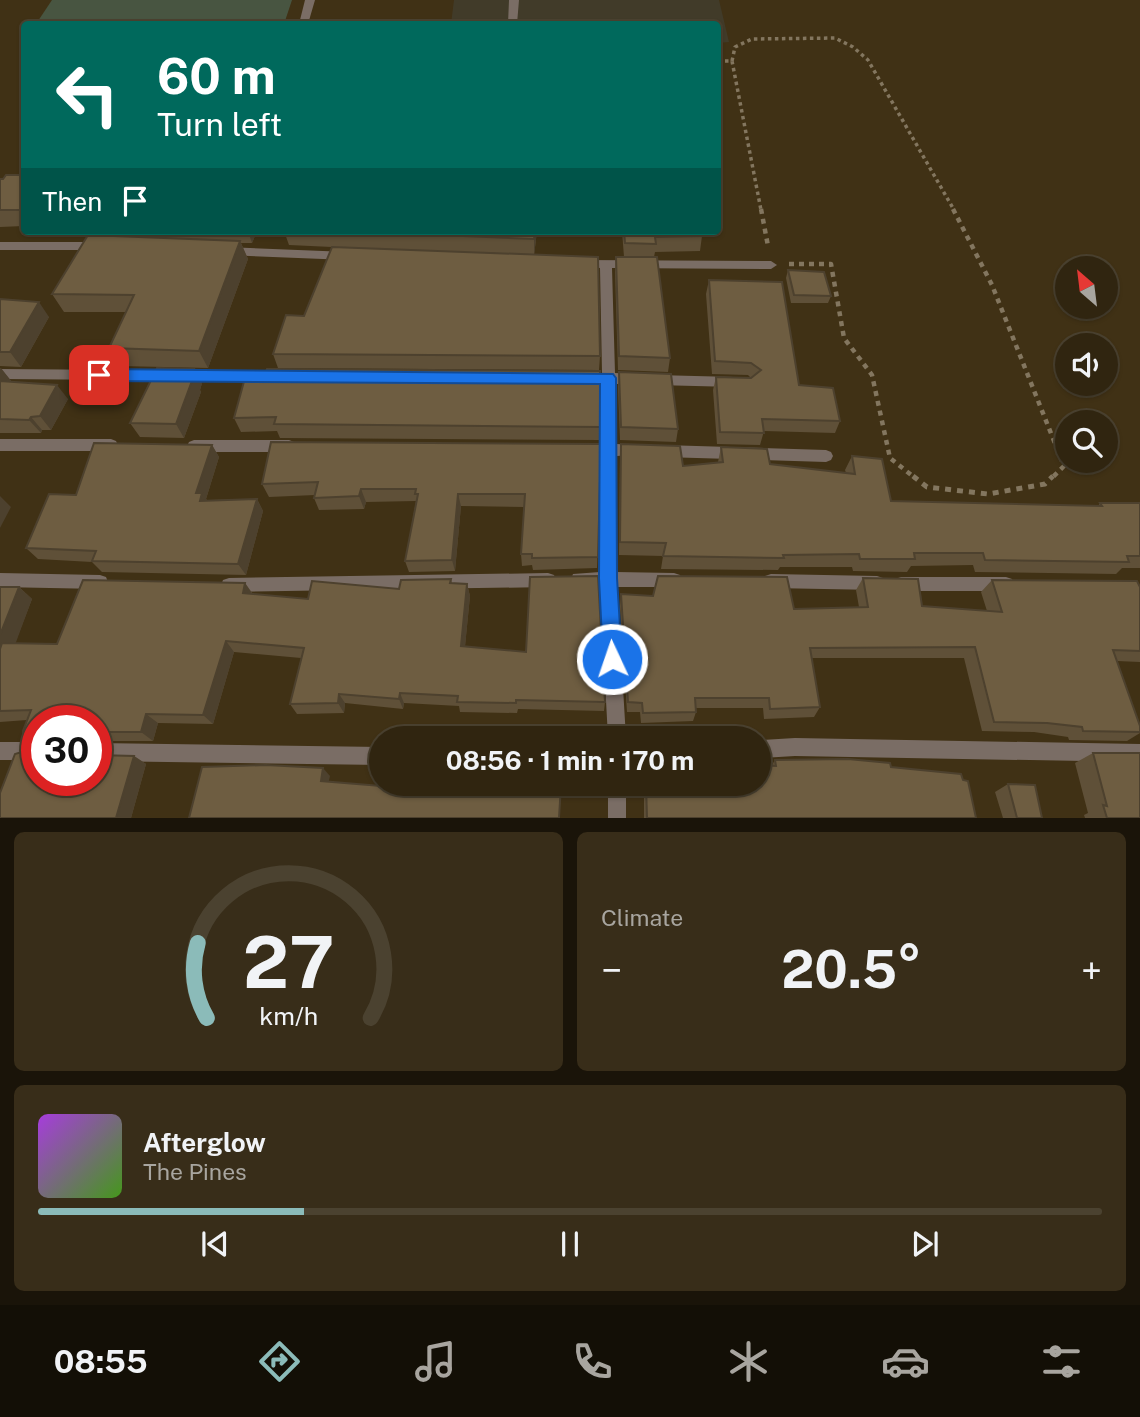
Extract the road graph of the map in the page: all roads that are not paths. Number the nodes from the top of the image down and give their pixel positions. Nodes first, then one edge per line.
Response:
1 (310, 0) edge
2 (514, 0) edge
3 (304, 21) edge
4 (513, 21) edge
5 (0, 246) edge
6 (111, 247) edge
7 (207, 250) edge
8 (359, 256) edge
9 (565, 264) edge
10 (606, 265) junction
11 (771, 265) road end
12 (0, 374) edge
13 (283, 376) edge
14 (567, 378) edge
15 (608, 378) junction
16 (748, 383) edge
17 (0, 445) edge
18 (122, 446) edge
19 (176, 446) edge
20 (311, 446) edge
21 (569, 449) edge
22 (610, 449) junction
23 (826, 456) dead end
24 (608, 578) junction
25 (0, 580) edge
26 (689, 580) edge
27 (756, 581) edge
28 (111, 582) edge
29 (209, 584) edge
30 (1029, 584) edge
31 (616, 726) edge
32 (771, 748) edge
33 (0, 751) edge
34 (21, 751) edge
35 (112, 752) edge
36 (1140, 753) edge
37 (369, 755) edge
38 (617, 796) edge
39 (617, 818) edge

1 - 3 street
2 - 4 street
5 - 6 street
7 - 8 street
9 - 10 street
10 - 11 street
10 - 15 street
12 - 13 street
14 - 15 street
15 - 16 street
15 - 22 street
17 - 18 street
19 - 20 street
21 - 22 street
22 - 23 street
22 - 24 street
24 - 26 street
24 - 29 street
24 - 31 street
25 - 28 street
27 - 30 street
32 - 36 street
33 - 34 street
35 - 37 street
38 - 39 street

